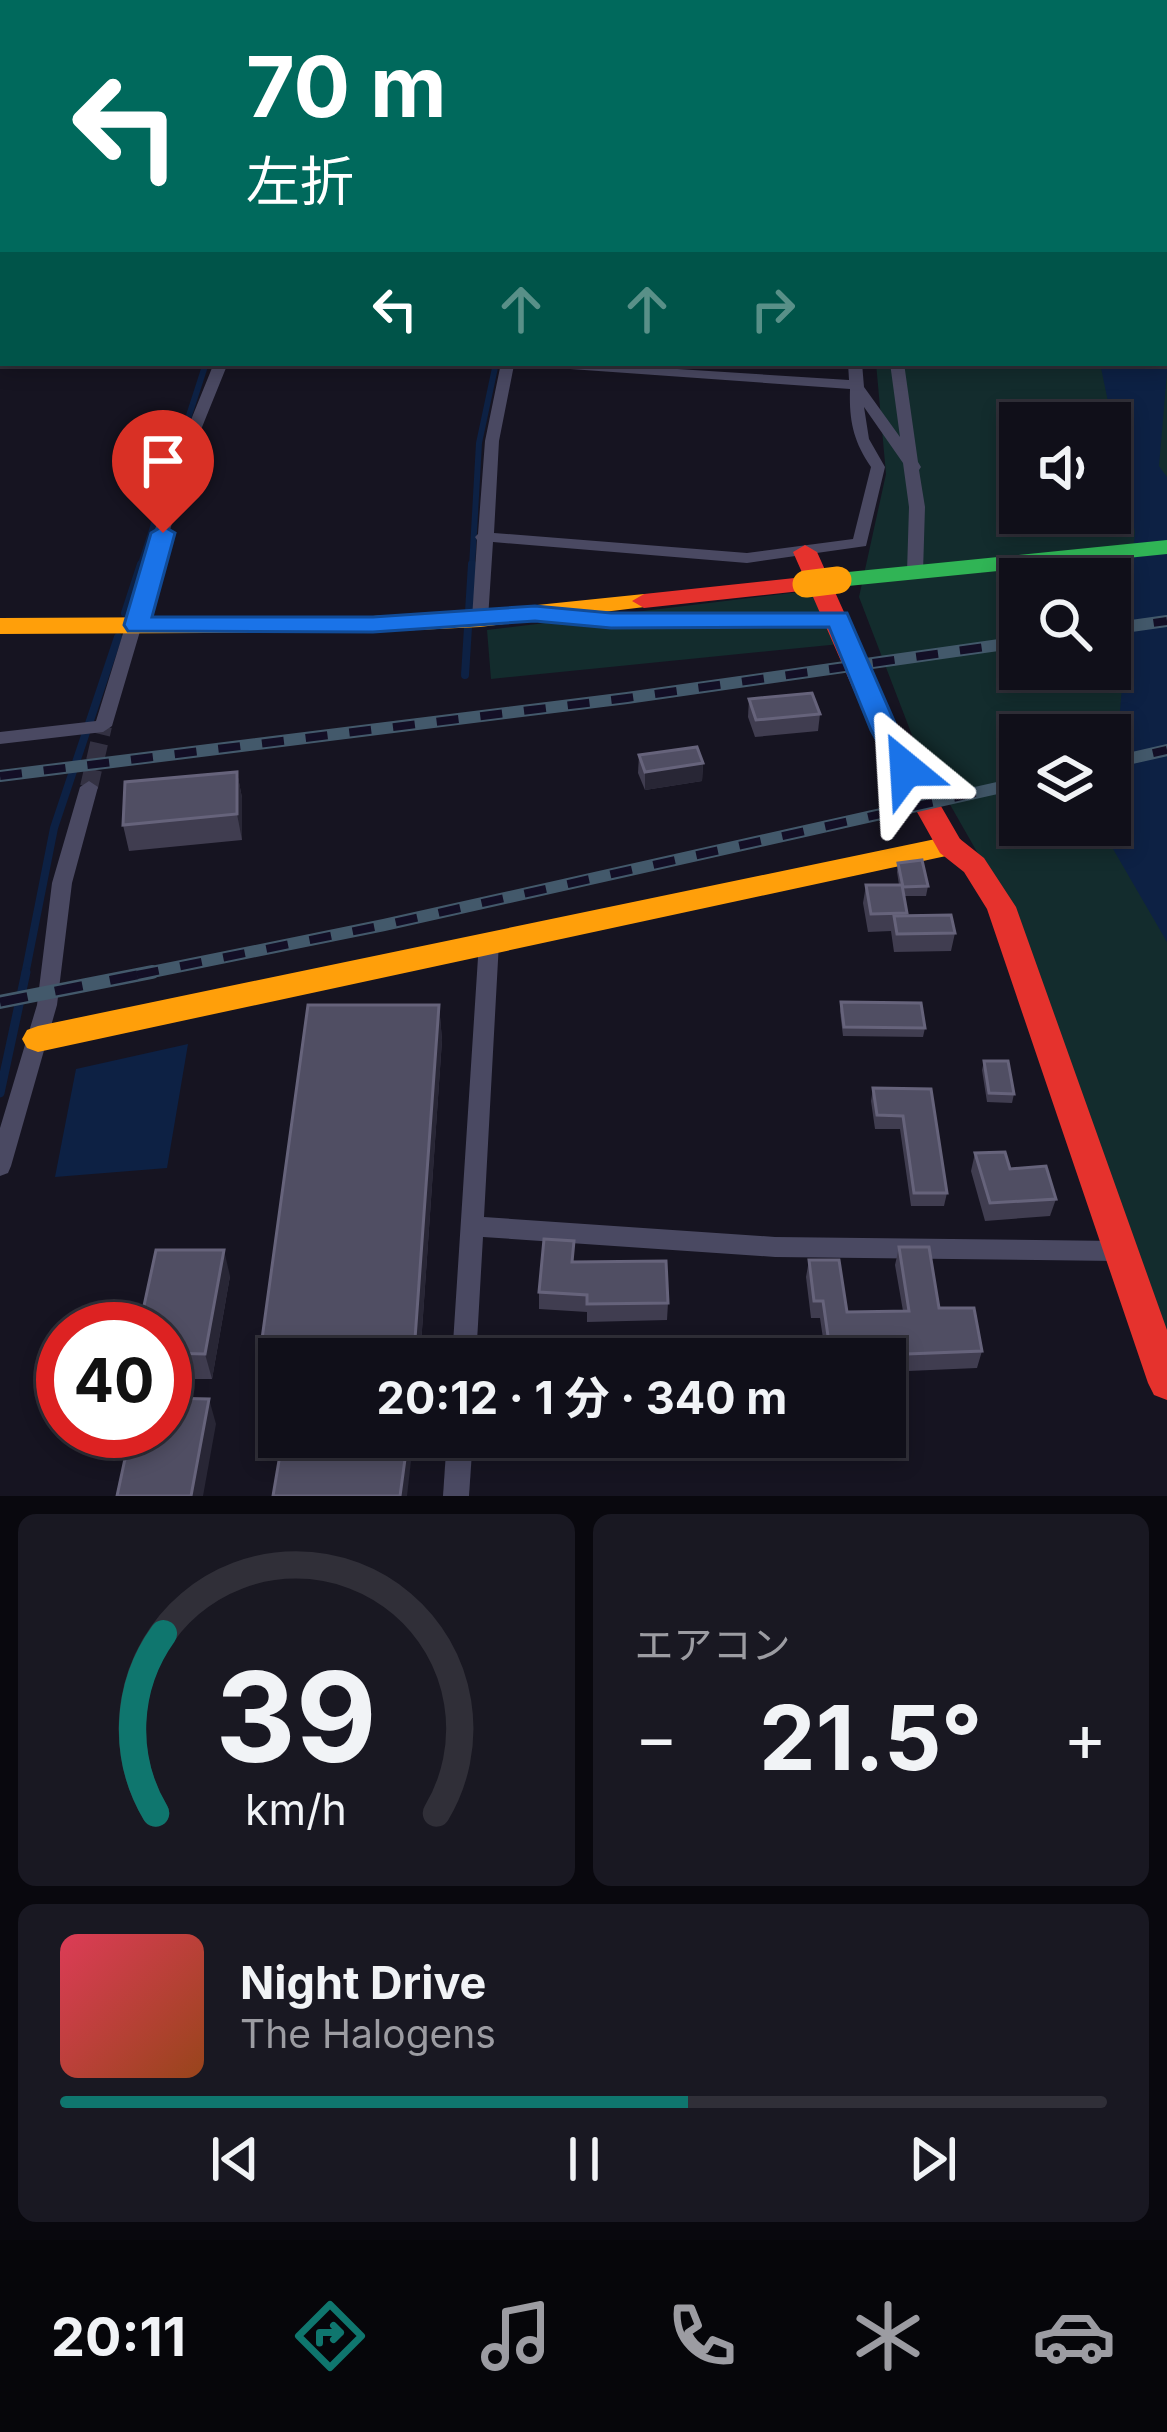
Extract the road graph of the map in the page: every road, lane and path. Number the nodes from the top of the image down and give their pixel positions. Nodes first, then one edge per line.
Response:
1 (220, 366) edge
2 (507, 366) edge
3 (566, 366) edge
4 (855, 366) edge
5 (897, 366) edge
6 (855, 385) junction
7 (914, 467) junction
8 (484, 537) junction
9 (1167, 547) edge
10 (805, 552) junction
11 (918, 571) junction
12 (535, 613) junction
13 (480, 619) junction
14 (838, 619) junction
15 (137, 625) junction
16 (0, 626) edge
17 (0, 738) edge
18 (89, 787) tunnel mouth
19 (950, 846) junction
20 (489, 942) junction
21 (38, 1039) junction
22 (0, 1166) edge
23 (472, 1226) junction
24 (1118, 1251) junction
25 (465, 1338) edge
26 (1167, 1383) edge
27 (459, 1458) edge
28 (456, 1496) edge

1 - 15 street
2 - 8 street
3 - 6 street
4 - 6 street
5 - 7 street
6 - 7 street
6 - 10 street
7 - 11 street
8 - 10 street
8 - 13 street
9 - 11 street
10 - 14 street
11 - 12 street, bridge
12 - 13 street
12 - 14 street
13 - 15 street
14 - 19 street
15 - 16 street
15 - 17 street
18 - 21 street
19 - 20 street
19 - 24 street
20 - 21 street
20 - 23 street
21 - 22 street
23 - 24 street
23 - 25 street
24 - 26 street
27 - 28 street

